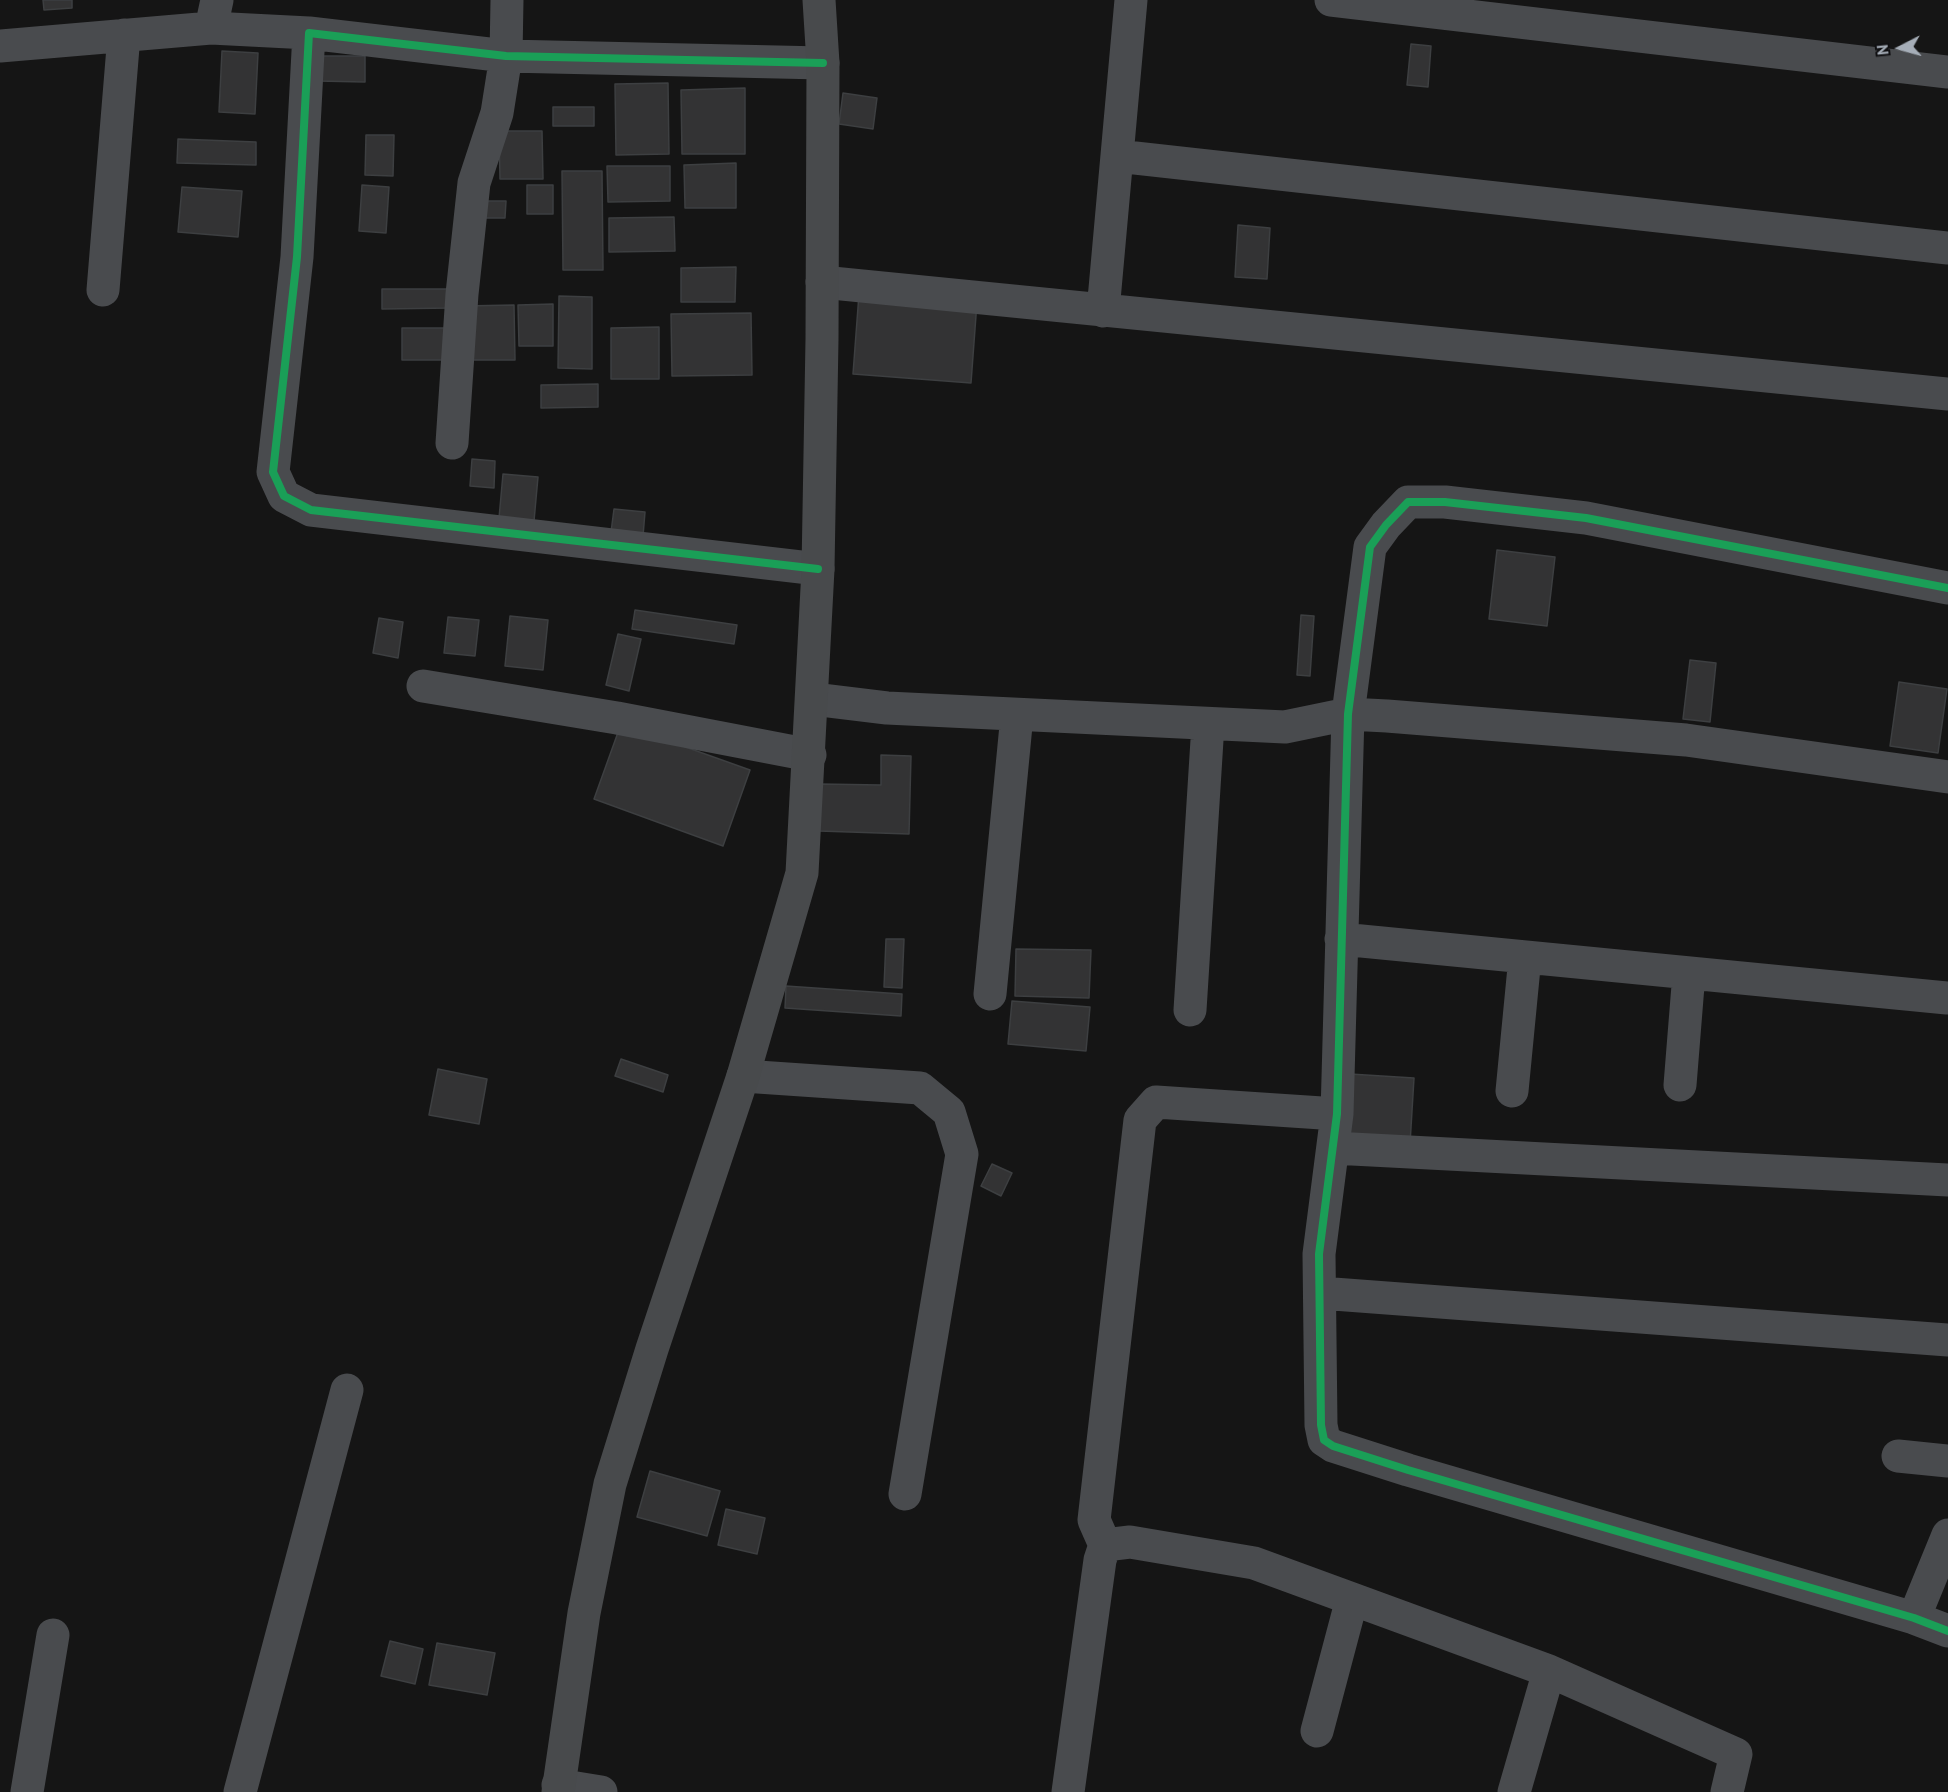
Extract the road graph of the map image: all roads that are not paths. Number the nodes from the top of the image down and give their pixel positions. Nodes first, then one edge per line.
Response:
1 (507, 0) edge
2 (819, 0) edge
3 (1131, 0) edge
4 (1331, 0) edge
5 (214, 14) edge
6 (309, 33) junction
7 (124, 35) junction
8 (0, 46) edge
9 (506, 57) junction
10 (823, 63) junction
11 (1948, 72) edge
12 (1117, 156) junction
13 (1948, 248) edge
14 (822, 282) junction
15 (103, 290) dead end
16 (1103, 310) junction
17 (1948, 394) edge
18 (452, 443) dead end
19 (818, 569) junction
20 (1948, 588) edge
21 (423, 686) dead end
22 (813, 699) junction
23 (1348, 714) junction
24 (1017, 715) junction
25 (1208, 723) junction
26 (810, 755) junction
27 (1948, 777) edge
28 (1341, 939) junction
29 (1525, 957) junction
30 (1689, 973) junction
31 (990, 994) dead end
32 (1947, 998) edge
33 (1190, 1010) dead end
34 (743, 1076) junction
35 (1680, 1085) dead end
36 (1512, 1091) dead end
37 (1337, 1114) junction
38 (1332, 1148) junction
39 (1948, 1180) edge
40 (1320, 1293) junction
41 (1948, 1340) edge
42 (347, 1390) dead end
43 (1898, 1456) dead end
44 (1948, 1461) edge
45 (905, 1494) dead end
46 (1948, 1535) edge
47 (1105, 1545) junction
48 (1352, 1599) junction
49 (1914, 1618) junction
50 (1948, 1630) edge
51 (54, 1635) dead end
52 (1549, 1671) junction
53 (1317, 1731) dead end
54 (558, 1788) edge
55 (27, 1792) edge
56 (240, 1792) edge
57 (601, 1792) edge
58 (1068, 1792) edge
59 (1514, 1792) edge
60 (1727, 1792) edge

1 - 9 street
2 - 10 main road
3 - 12 street
4 - 11 street
5 - 6 street
5 - 7 street
6 - 9 street
6 - 19 street
7 - 8 street
7 - 15 street
9 - 10 street
9 - 18 street
10 - 14 main road
12 - 13 street
12 - 16 street
14 - 16 street
14 - 19 main road
16 - 17 street
19 - 22 main road
20 - 23 street
21 - 26 street
22 - 24 street
22 - 26 main road
23 - 25 street
23 - 27 street
23 - 28 street
24 - 25 street
24 - 31 street
25 - 33 street
26 - 34 main road
28 - 29 street
28 - 37 street
29 - 30 street
29 - 36 street
30 - 32 street
30 - 35 street
34 - 45 street
34 - 54 main road
37 - 38 street
37 - 47 street
38 - 39 street
38 - 40 street
40 - 41 street
40 - 49 street
42 - 56 street
43 - 44 street
46 - 49 street
47 - 48 street
47 - 58 street
48 - 52 street
48 - 53 street
49 - 50 street
51 - 55 street
52 - 59 street
52 - 60 street
54 - 57 street

